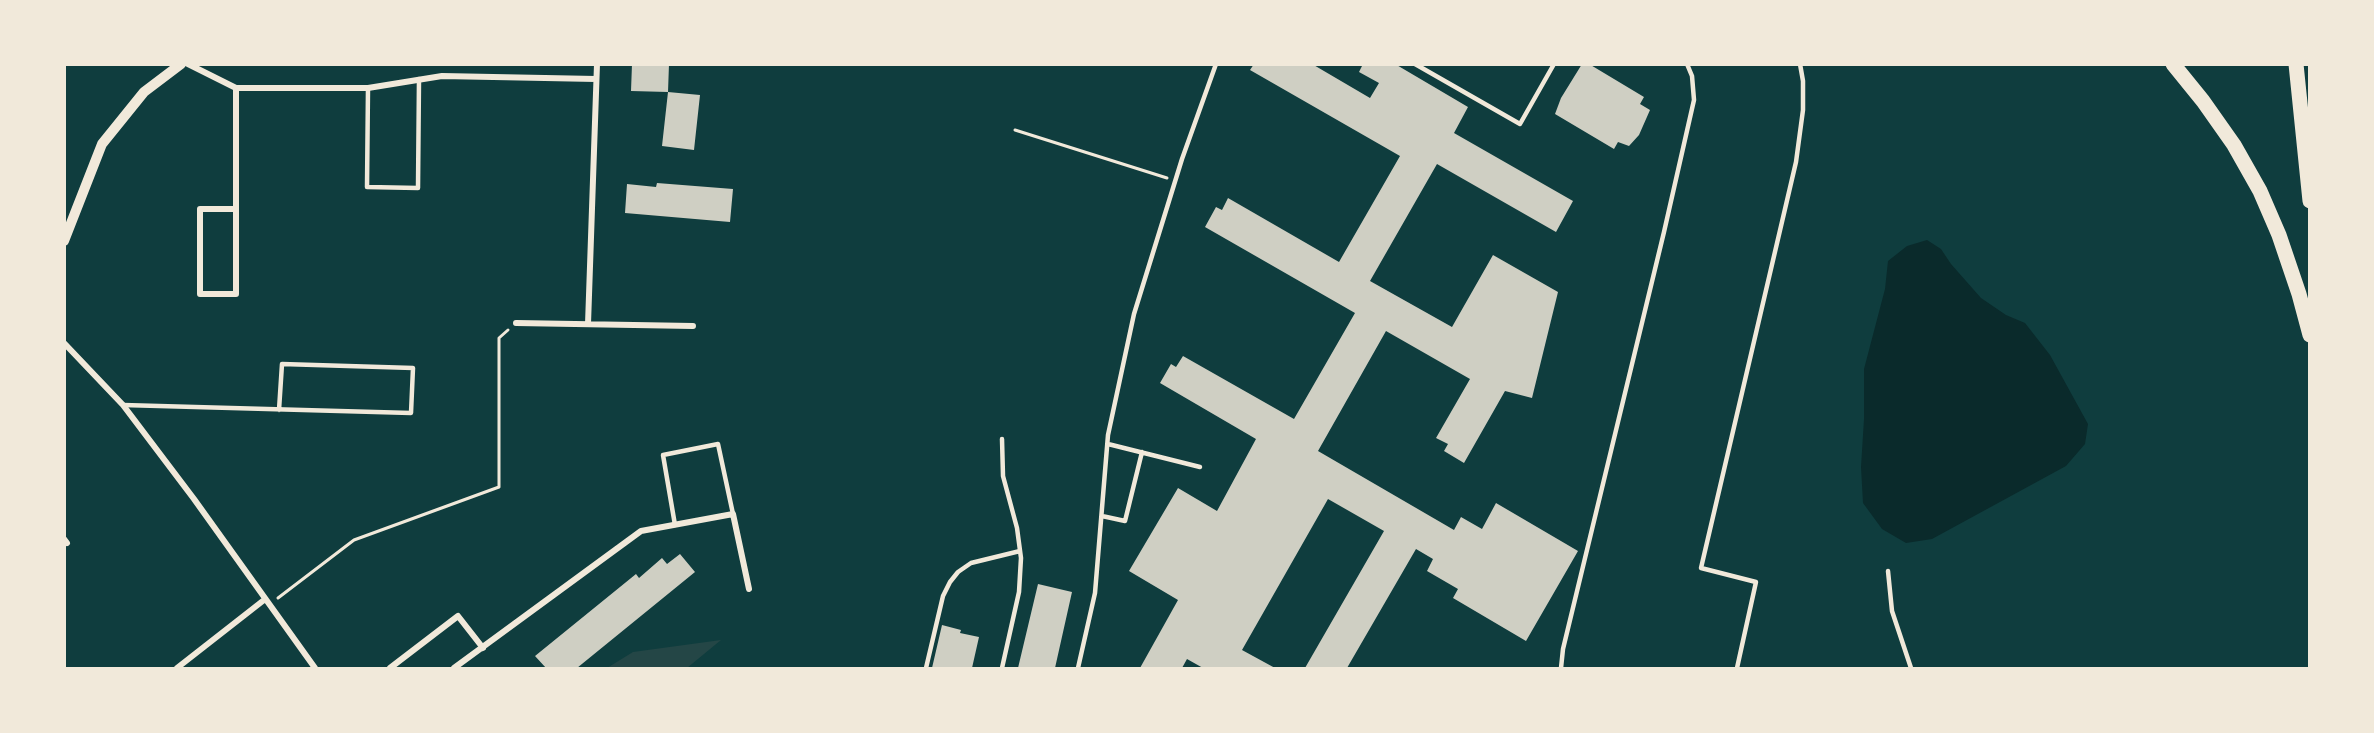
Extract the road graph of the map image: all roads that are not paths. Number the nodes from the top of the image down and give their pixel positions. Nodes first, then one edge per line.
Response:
1 (181, 64) edge
2 (188, 64) edge
3 (597, 64) edge
4 (1215, 64) edge
5 (1416, 64) edge
6 (1554, 64) edge
7 (1688, 64) edge
8 (1800, 64) edge
9 (2173, 64) edge
10 (2296, 64) edge
11 (419, 79) junction
12 (596, 80) junction
13 (236, 88) junction
14 (368, 88) junction
15 (2310, 201) edge
16 (236, 209) junction
17 (64, 241) edge
18 (516, 323) road end
19 (588, 324) junction
20 (693, 326) dead end
21 (2310, 335) edge
22 (64, 343) edge
23 (123, 405) junction
24 (279, 410) junction
25 (1002, 439) dead end
26 (1108, 444) junction
27 (1142, 452) junction
28 (1200, 467) dead end
29 (733, 514) junction
30 (1102, 516) junction
31 (675, 525) junction
32 (1020, 551) junction
33 (1888, 571) dead end
34 (749, 589) dead end
35 (266, 603) junction
36 (483, 648) junction
37 (177, 669) edge
38 (315, 669) edge
39 (390, 669) edge
40 (454, 669) edge
41 (926, 669) edge
42 (1002, 669) edge
43 (1078, 669) edge
44 (1561, 669) edge
45 (1737, 669) edge
46 (1911, 669) edge

1 - 17 street
2 - 13 street
3 - 12 street
4 - 26 lane
5 - 6 lane
7 - 44 lane
8 - 45 lane
9 - 21 highway
10 - 15 highway
11 - 12 street
11 - 14 street
11 - 14 lane
12 - 19 street
13 - 14 street
13 - 16 street
16 - 16 street
18 - 19 street
19 - 20 street
22 - 23 street
23 - 24 lane
23 - 35 street
24 - 24 lane
25 - 32 lane
26 - 27 lane
26 - 30 lane
27 - 28 lane
27 - 30 lane
29 - 31 street
29 - 31 lane
29 - 34 street
30 - 43 lane
31 - 36 street
32 - 41 lane
32 - 42 lane
33 - 46 lane
35 - 37 street
35 - 38 street
36 - 39 street
36 - 40 street

